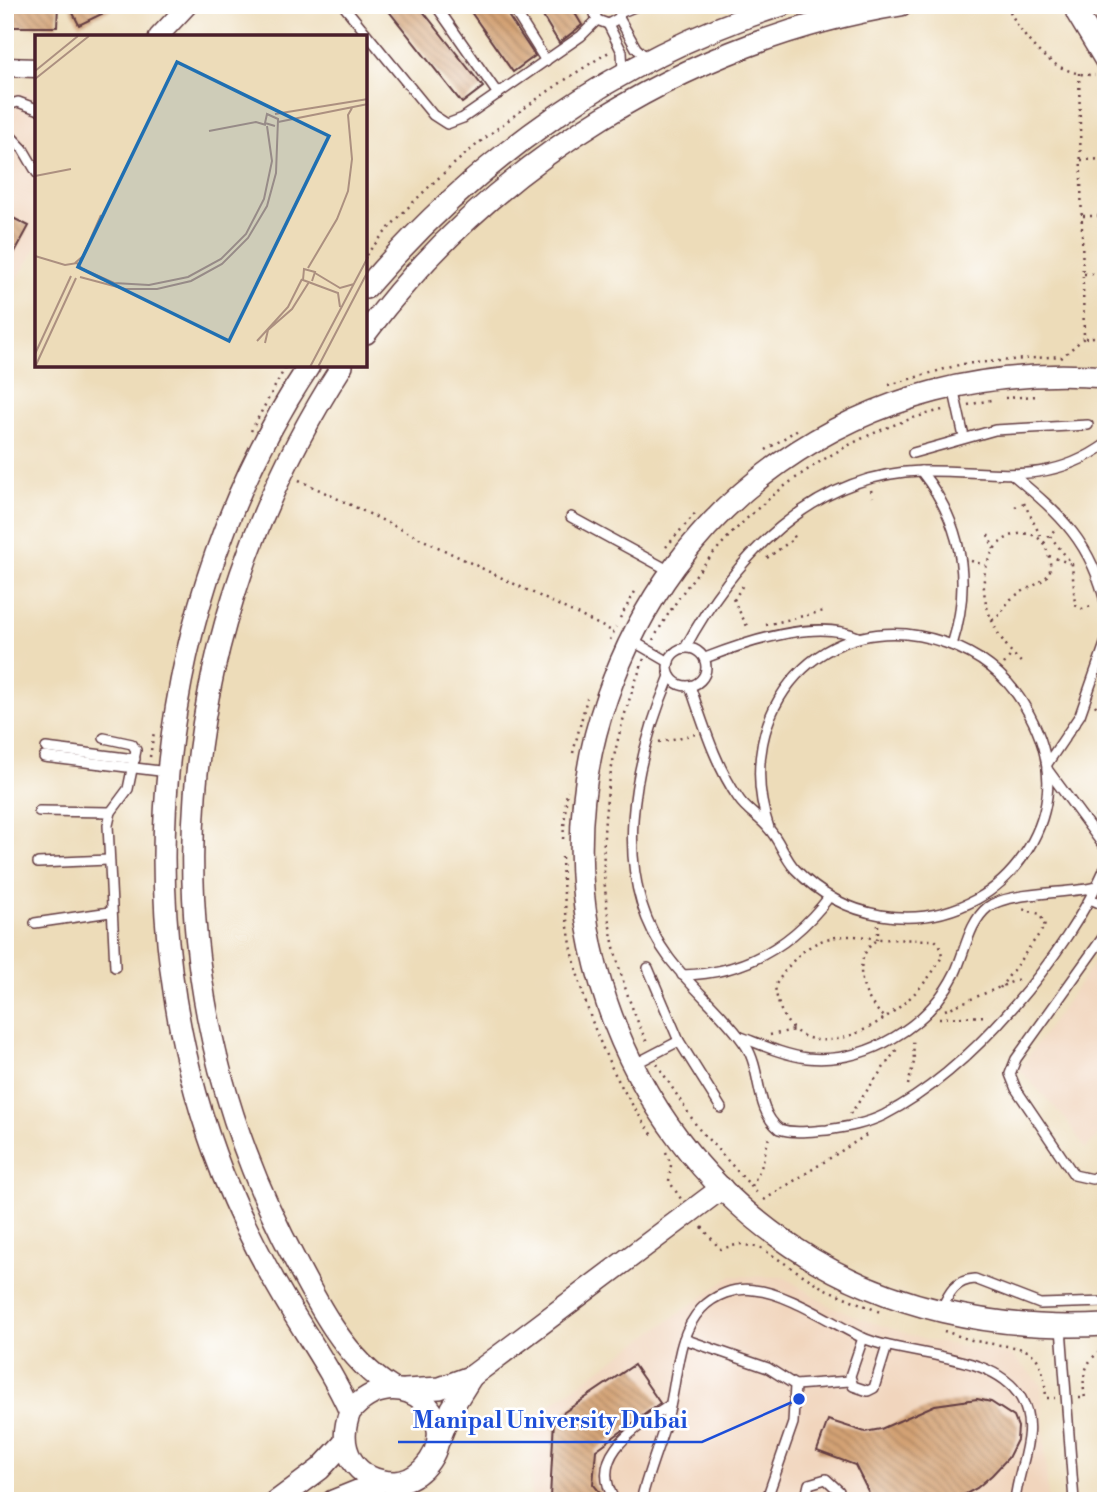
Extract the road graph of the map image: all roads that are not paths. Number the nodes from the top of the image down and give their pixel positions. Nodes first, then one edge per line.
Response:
1 (188, 5) edge
2 (343, 5) edge
3 (511, 5) edge
4 (592, 5) edge
5 (639, 5) edge
6 (783, 5) edge
7 (901, 5) edge
8 (1072, 7) edge
9 (439, 10) dead end
10 (621, 12) edge
11 (597, 20) junction
12 (608, 24) junction
13 (1106, 25) edge
14 (160, 35) edge
15 (368, 35) edge
16 (368, 36) edge
17 (650, 60) junction
18 (546, 61) junction
19 (6, 65) edge
20 (35, 68) edge
21 (1102, 68) edge
22 (623, 74) junction
23 (498, 94) junction
24 (5, 106) edge
25 (35, 108) edge
26 (5, 130) edge
27 (35, 170) edge
28 (368, 286) edge
29 (368, 331) edge
30 (308, 368) edge
31 (341, 368) edge
32 (1106, 377) edge
33 (952, 385) junction
34 (1088, 425) dead end
35 (964, 436) junction
36 (1105, 446) edge
37 (913, 453) dead end
38 (921, 471) junction
39 (1013, 475) junction
40 (571, 517) dead end
41 (662, 567) junction
42 (1105, 604) edge
43 (858, 637) junction
44 (617, 638) junction
45 (1106, 641) edge
46 (952, 645) junction
47 (685, 648) junction
48 (705, 658) junction
49 (669, 662) junction
50 (670, 676) junction
51 (690, 686) junction
52 (104, 738) dead end
53 (45, 753) dead end
54 (135, 763) junction
55 (1047, 766) junction
56 (168, 772) junction
57 (38, 811) dead end
58 (111, 812) junction
59 (769, 828) junction
60 (1106, 849) edge
61 (108, 860) junction
62 (38, 863) dead end
63 (1106, 866) edge
64 (1097, 887) junction
65 (829, 897) junction
66 (1090, 899) junction
67 (1106, 906) edge
68 (110, 912) junction
69 (35, 923) dead end
70 (1106, 933) edge
71 (115, 967) dead end
72 (648, 968) dead end
73 (682, 975) junction
74 (739, 1037) junction
75 (679, 1041) junction
76 (631, 1065) junction
77 (721, 1108) dead end
78 (1106, 1171) edge
79 (722, 1188) junction
80 (1106, 1302) edge
81 (939, 1320) junction
82 (1106, 1325) edge
83 (1061, 1328) junction
84 (863, 1338) junction
85 (684, 1339) junction
86 (887, 1346) junction
87 (472, 1376) junction
88 (850, 1381) junction
89 (795, 1385) junction
90 (399, 1389) junction
91 (670, 1405) junction
92 (350, 1412) junction
93 (438, 1442) junction
94 (344, 1443) junction
95 (380, 1482) junction
96 (276, 1501) edge
97 (333, 1501) edge
98 (615, 1501) edge
99 (641, 1501) edge
100 (766, 1501) edge
101 (805, 1501) edge
102 (839, 1501) edge
103 (1015, 1501) edge
104 (1074, 1501) edge

1 - 14 street
2 - 15 lane
3 - 18 lane
4 - 11 lane
5 - 10 lane
6 - 17 street
7 - 29 street
8 - 13 street
8 - 21 street
9 - 23 lane
10 - 12 lane
10 - 17 lane
11 - 12 lane
11 - 18 lane
12 - 22 lane
16 - 23 lane
17 - 22 street
18 - 23 lane
19 - 20 street
22 - 28 street
24 - 25 lane
26 - 27 lane
30 - 56 street
31 - 90 street
32 - 33 street
33 - 35 lane
33 - 41 street
34 - 35 lane
35 - 37 lane
36 - 39 lane
38 - 39 lane
38 - 46 lane
38 - 47 lane
39 - 42 lane
40 - 41 lane
41 - 44 street
43 - 46 lane
43 - 48 lane
43 - 59 lane
44 - 49 lane
44 - 76 street
45 - 55 lane
46 - 55 lane
47 - 48 lane
47 - 49 lane
48 - 51 lane
49 - 50 lane
50 - 51 lane
50 - 73 lane
51 - 59 lane
52 - 54 lane
53 - 54 lane
54 - 56 lane
54 - 58 lane
55 - 60 lane
55 - 65 lane
56 - 92 street
57 - 58 lane
58 - 61 lane
59 - 65 lane
61 - 62 lane
61 - 68 lane
63 - 64 lane
64 - 66 lane
64 - 74 lane
65 - 73 lane
66 - 67 lane
66 - 74 lane
68 - 69 lane
68 - 71 lane
70 - 78 lane
72 - 75 lane
73 - 74 lane
75 - 76 lane
75 - 77 lane
76 - 79 street
79 - 81 street
79 - 87 street
80 - 81 lane
81 - 83 street
82 - 83 street
83 - 104 lane
84 - 85 lane
84 - 86 lane
84 - 88 lane
85 - 89 lane
85 - 91 lane
86 - 88 lane
86 - 103 lane
87 - 90 street
87 - 93 street
88 - 89 lane
89 - 100 lane
90 - 92 street
90 - 93 street
91 - 98 lane
91 - 99 lane
92 - 94 street
93 - 95 street
94 - 95 street
94 - 96 street
95 - 97 street
101 - 102 lane

